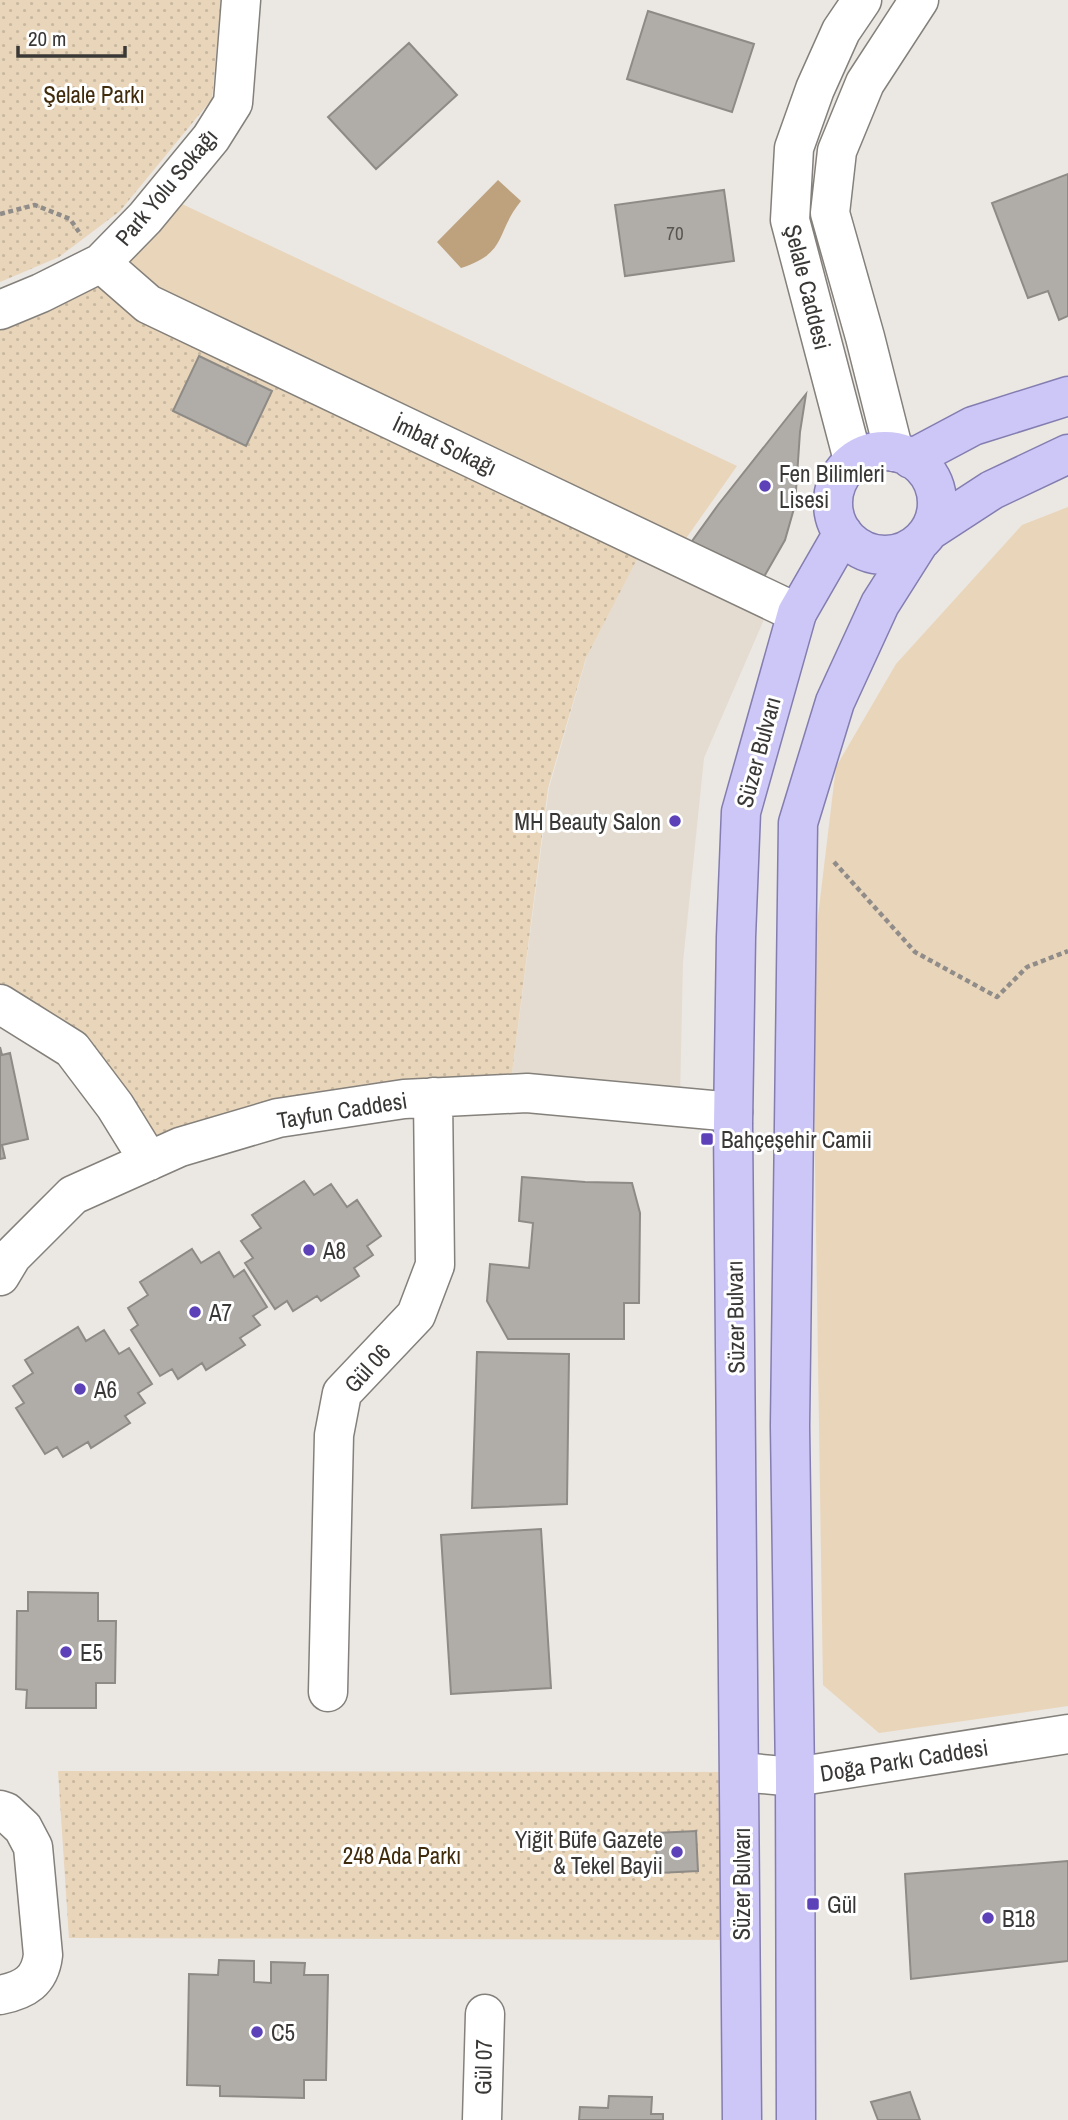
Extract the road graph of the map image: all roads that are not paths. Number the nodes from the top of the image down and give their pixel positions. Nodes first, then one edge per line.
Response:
1 (241, 0) edge
2 (862, 0) edge
3 (919, 0) edge
4 (101, 263) junction
5 (0, 310) edge
6 (1068, 396) edge
7 (1068, 454) edge
8 (903, 456) junction
9 (853, 460) junction
10 (843, 533) junction
11 (924, 538) junction
12 (797, 613) junction
13 (0, 1004) edge
14 (433, 1097) junction
15 (733, 1112) junction
16 (149, 1161) junction
17 (0, 1276) edge
18 (328, 1692) dead end
19 (1068, 1734) edge
20 (740, 1772) junction
21 (794, 1777) junction
22 (0, 1810) edge
23 (0, 1995) edge
24 (485, 2014) dead end
25 (482, 2120) edge
26 (742, 2120) edge
27 (796, 2120) edge

1 - 4 street, Park Yolu Sokağı
2 - 9 street, Şelale Caddesi
3 - 8 street, Şelale Caddesi
4 - 5 street, Park Yolu Sokağı
4 - 12 street, İmbat Sokağı
6 - 8 main road
7 - 11 main road
8 - 9 main road
8 - 11 main road
9 - 10 main road
10 - 11 main road
10 - 12 main road, Süzer Bulvarı
11 - 21 main road
12 - 15 main road, Süzer Bulvarı
13 - 16 street
14 - 15 street, Tayfun Caddesi
14 - 16 street, Tayfun Caddesi
14 - 18 street, Gül 06
15 - 20 main road, Süzer Bulvarı
16 - 17 street, Tayfun Caddesi
19 - 21 street, Doğa Parkı Caddesi
20 - 21 street, Doğa Parkı Caddesi
20 - 26 main road, Süzer Bulvarı
21 - 27 main road
22 - 23 street
24 - 25 street, Gül 07

